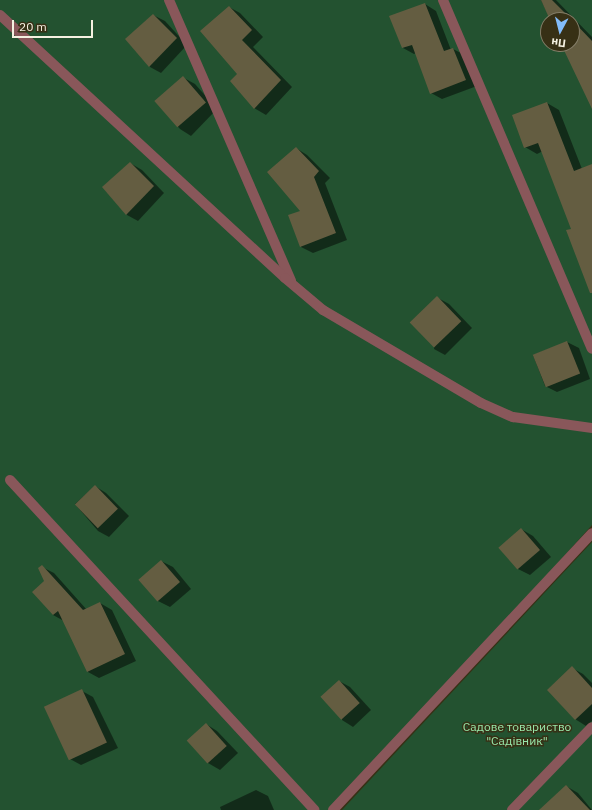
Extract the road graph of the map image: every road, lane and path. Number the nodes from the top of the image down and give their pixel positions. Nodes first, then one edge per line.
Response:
1 (169, 0) edge
2 (443, 0) edge
3 (0, 15) edge
4 (293, 285) junction
5 (592, 349) edge
6 (592, 428) edge
7 (10, 480) dead end
8 (592, 533) edge
9 (592, 727) edge
10 (314, 810) edge
11 (333, 810) edge
12 (512, 810) edge

1 - 4 lane
2 - 5 lane
3 - 4 lane
4 - 6 lane
7 - 10 lane
8 - 11 lane
9 - 12 lane

